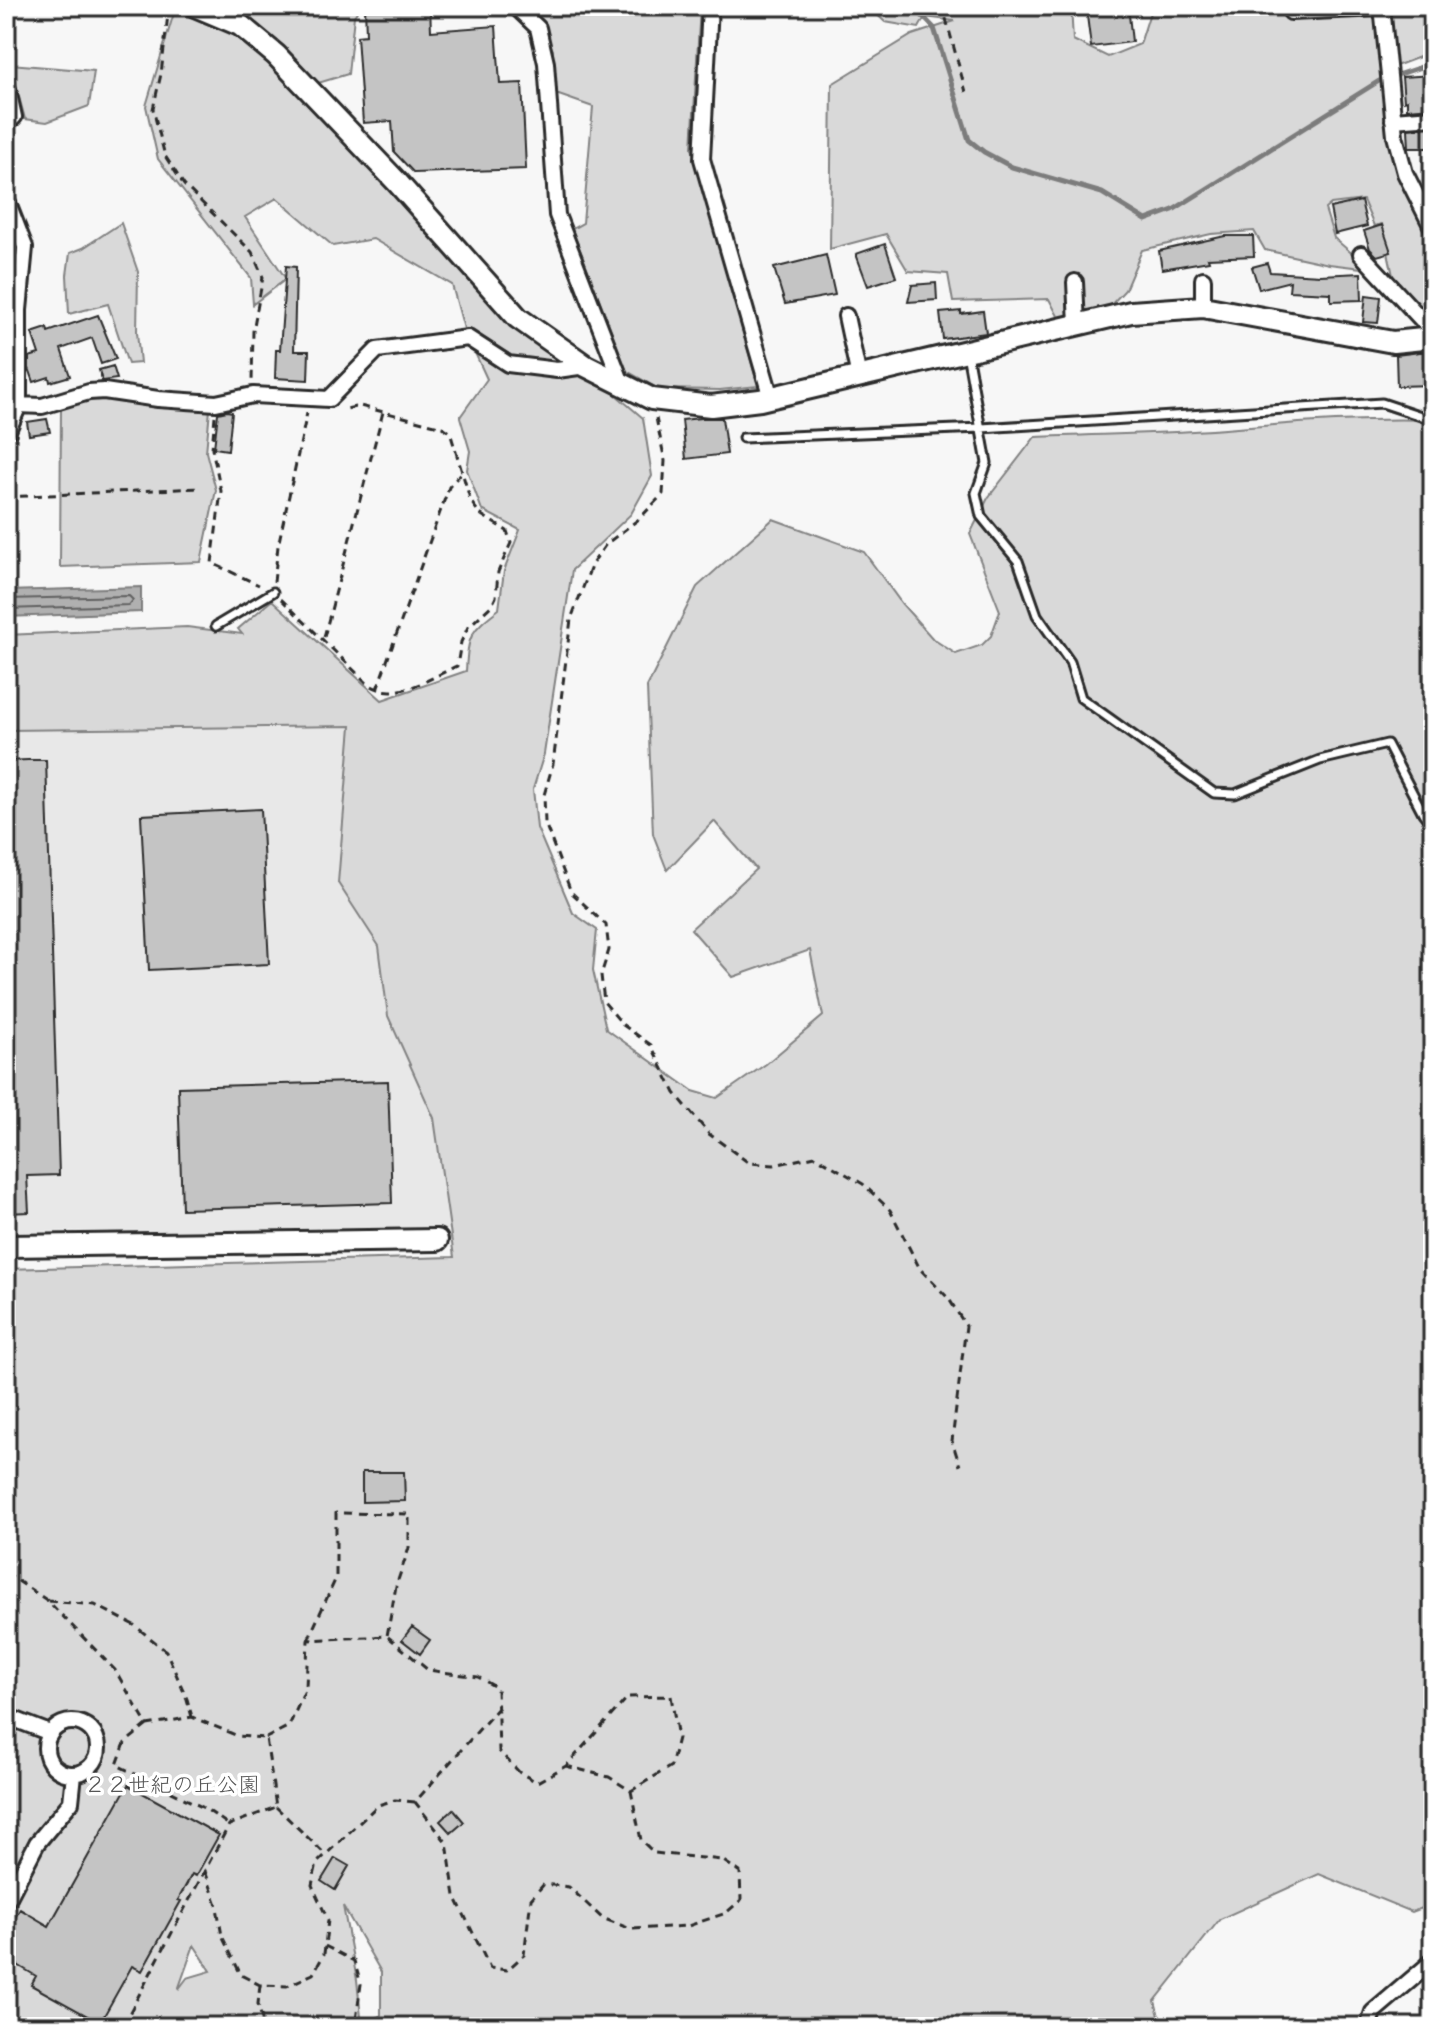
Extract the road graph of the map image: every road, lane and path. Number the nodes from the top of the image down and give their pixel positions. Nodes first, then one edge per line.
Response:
1 (169, 6) edge
2 (195, 6) edge
3 (515, 6) edge
4 (710, 6) edge
5 (939, 6) edge
6 (1290, 6) edge
7 (1382, 7) edge
8 (6, 81) edge
9 (966, 92) dead end
10 (1433, 117) edge
11 (1393, 120) junction
12 (6, 124) edge
13 (6, 198) edge
14 (1433, 229) edge
15 (1361, 254) dead end
16 (1203, 279) dead end
17 (1075, 282) dead end
18 (1203, 307) junction
19 (12, 310) edge
20 (846, 316) dead end
21 (1077, 325) junction
22 (1433, 335) edge
23 (967, 351) junction
24 (586, 366) junction
25 (859, 377) junction
26 (623, 386) junction
27 (253, 395) junction
28 (771, 398) junction
29 (652, 399) junction
30 (216, 403) junction
31 (19, 405) junction
32 (383, 412) junction
33 (318, 413) dead end
34 (330, 413) dead end
35 (1433, 420) edge
36 (981, 428) junction
37 (6, 435) edge
38 (743, 438) dead end
39 (463, 471) junction
40 (199, 488) dead end
41 (6, 497) edge
42 (273, 592) junction
43 (216, 626) dead end
44 (324, 639) junction
45 (377, 691) junction
46 (1433, 826) edge
47 (437, 1240) dead end
48 (6, 1246) edge
49 (960, 1466) dead end
50 (6, 1573) edge
51 (48, 1601) junction
52 (387, 1636) junction
53 (308, 1640) junction
54 (499, 1707) junction
55 (6, 1716) edge
56 (192, 1717) junction
57 (147, 1725) junction
58 (50, 1733) junction
59 (266, 1738) junction
60 (566, 1766) junction
61 (74, 1774) junction
62 (631, 1791) junction
63 (415, 1802) junction
64 (276, 1807) junction
65 (229, 1825) junction
66 (325, 1854) junction
67 (205, 1871) junction
68 (6, 1903) edge
69 (325, 1946) junction
70 (1433, 1961) edge
71 (260, 1985) junction
72 (122, 2027) edge
73 (264, 2027) edge
74 (347, 2027) edge
75 (1368, 2027) edge

1 - 27 path
2 - 24 street
3 - 26 street
4 - 28 street
5 - 9 path
6 - 7 street
7 - 11 street
8 - 12 street
10 - 11 street
11 - 14 street
13 - 19 street
15 - 22 street
16 - 18 street
17 - 21 street
18 - 21 street
18 - 22 street
19 - 31 street
20 - 25 street
21 - 23 street
23 - 25 street
23 - 36 lane
24 - 26 street
24 - 27 street
25 - 28 street
26 - 29 street
27 - 30 street
28 - 29 street
29 - 49 path
30 - 31 street
30 - 42 path
31 - 37 street
32 - 34 path
32 - 39 path
32 - 44 path
33 - 42 path
35 - 36 lane
36 - 38 lane
36 - 46 lane
39 - 45 path
39 - 45 path
40 - 41 path
42 - 43 lane
42 - 44 path
44 - 45 path
47 - 48 street
50 - 51 path
51 - 56 path
51 - 57 path
52 - 53 path
52 - 53 path
52 - 54 path
53 - 59 path
54 - 60 path
54 - 63 path
55 - 58 street
56 - 57 path
56 - 59 path
57 - 65 path
58 - 61 street
58 - 61 street
59 - 64 path
60 - 62 path
60 - 62 path
61 - 68 street
62 - 63 path
63 - 66 path
64 - 65 path
64 - 66 path
65 - 67 path
66 - 69 path
67 - 71 path
67 - 72 path
69 - 71 path
69 - 74 path
70 - 75 street
71 - 73 path

